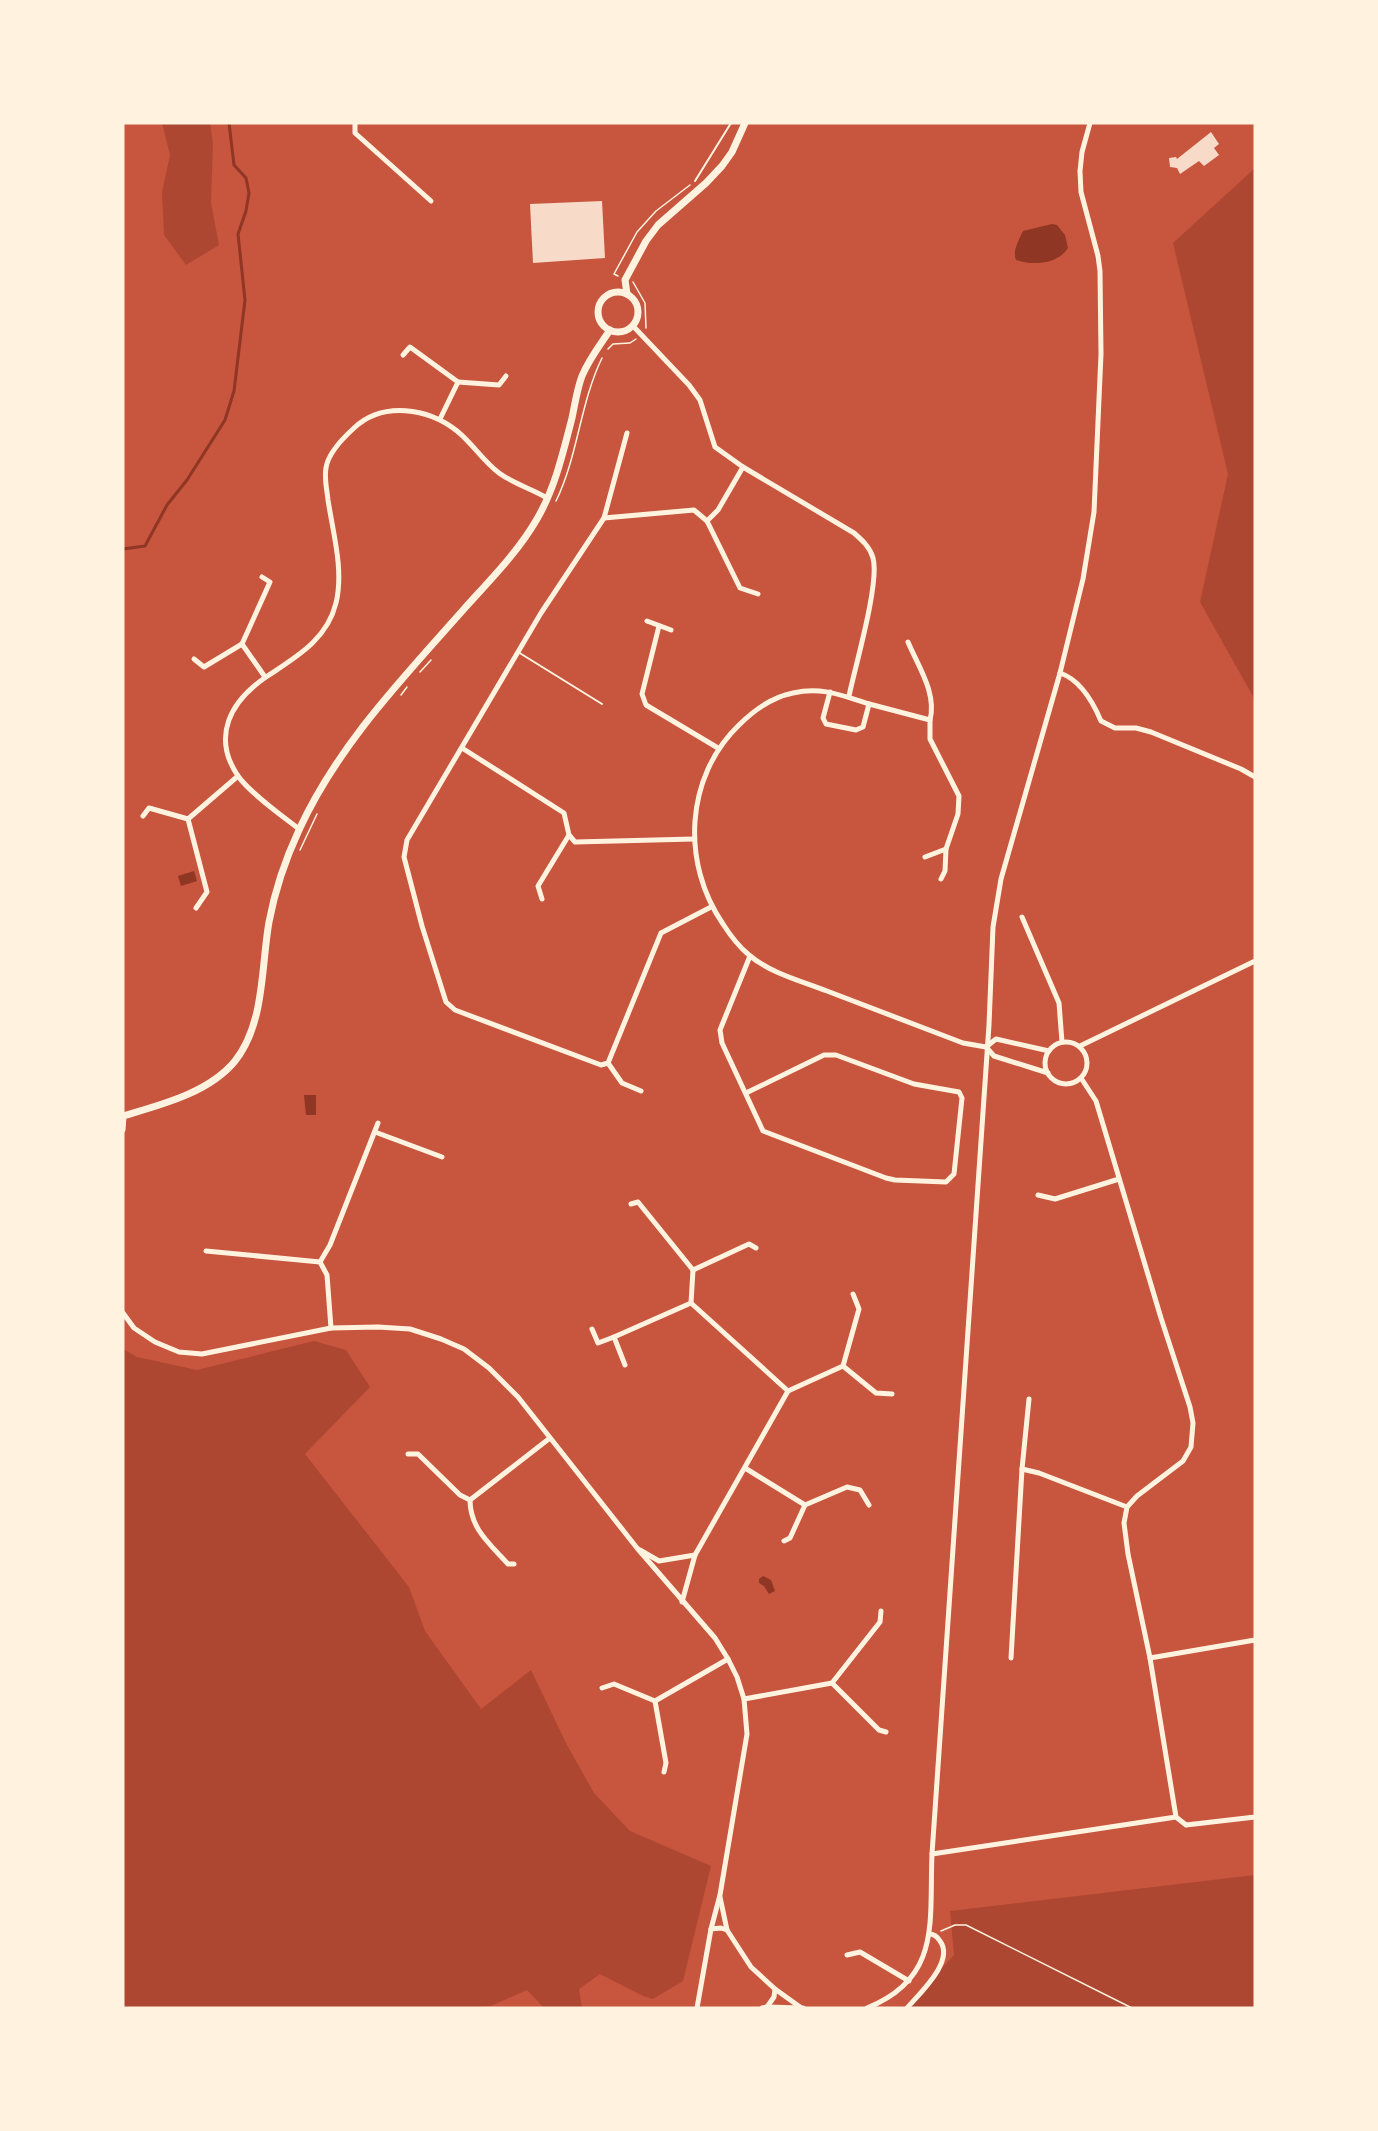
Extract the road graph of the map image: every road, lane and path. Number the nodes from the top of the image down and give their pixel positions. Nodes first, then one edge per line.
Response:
1 (355, 123) edge
2 (731, 123) edge
3 (745, 123) edge
4 (1090, 123) edge
5 (695, 182) dead end
6 (431, 201) dead end
7 (633, 281) dead end
8 (627, 294) junction
9 (633, 326) junction
10 (610, 330) junction
11 (647, 331) dead end
12 (633, 342) dead end
13 (403, 355) dead end
14 (506, 376) dead end
15 (458, 382) junction
16 (440, 419) junction
17 (627, 433) dead end
18 (743, 467) junction
19 (547, 498) junction
20 (554, 505) dead end
21 (604, 518) junction
22 (707, 521) junction
23 (262, 577) dead end
24 (758, 594) dead end
25 (647, 621) dead end
26 (659, 626) junction
27 (671, 630) dead end
28 (908, 642) dead end
29 (242, 644) junction
30 (518, 652) junction
31 (194, 659) dead end
32 (430, 661) dead end
33 (1060, 673) junction
34 (265, 677) junction
35 (415, 678) dead end
36 (407, 687) dead end
37 (830, 692) junction
38 (399, 696) dead end
39 (849, 696) junction
40 (602, 704) dead end
41 (869, 704) junction
42 (930, 720) junction
43 (462, 748) junction
44 (718, 748) junction
45 (238, 776) junction
46 (1255, 777) edge
47 (317, 814) dead end
48 (143, 816) dead end
49 (188, 819) junction
50 (299, 829) junction
51 (569, 835) junction
52 (694, 839) junction
53 (946, 849) junction
54 (299, 853) dead end
55 (925, 857) dead end
56 (941, 879) dead end
57 (542, 899) dead end
58 (711, 907) junction
59 (196, 908) dead end
60 (1022, 917) dead end
61 (750, 956) junction
62 (1255, 961) edge
63 (1062, 1042) junction
64 (1080, 1046) junction
65 (986, 1047) junction
66 (1049, 1051) junction
67 (608, 1063) junction
68 (1048, 1073) junction
69 (1081, 1078) junction
70 (641, 1090) dead end
71 (746, 1093) junction
72 (123, 1116) edge
73 (378, 1123) dead end
74 (123, 1130) edge
75 (375, 1132) junction
76 (442, 1157) dead end
77 (1119, 1179) junction
78 (1038, 1195) dead end
79 (631, 1204) dead end
80 (756, 1248) dead end
81 (206, 1251) dead end
82 (320, 1262) junction
83 (693, 1270) junction
84 (854, 1294) dead end
85 (691, 1303) junction
86 (123, 1313) edge
87 (331, 1328) junction
88 (592, 1329) dead end
89 (614, 1337) junction
90 (625, 1365) dead end
91 (843, 1366) junction
92 (788, 1391) junction
93 (892, 1394) dead end
94 (1029, 1399) dead end
95 (550, 1438) junction
96 (408, 1455) dead end
97 (745, 1468) junction
98 (1022, 1469) junction
99 (470, 1500) junction
100 (869, 1504) dead end
101 (805, 1505) junction
102 (1127, 1507) junction
103 (784, 1541) dead end
104 (637, 1548) junction
105 (695, 1555) junction
106 (514, 1564) dead end
107 (682, 1602) junction
108 (881, 1611) dead end
109 (1255, 1640) edge
110 (1011, 1658) dead end
111 (1150, 1658) junction
112 (728, 1659) junction
113 (832, 1683) junction
114 (602, 1688) dead end
115 (744, 1699) junction
116 (655, 1701) junction
117 (886, 1732) dead end
118 (664, 1772) dead end
119 (1176, 1817) junction
120 (1255, 1817) edge
121 (932, 1854) junction
122 (720, 1895) junction
123 (711, 1929) junction
124 (727, 1930) junction
125 (928, 1934) junction
126 (936, 1936) junction
127 (847, 1955) dead end
128 (909, 1981) junction
129 (775, 1989) junction
130 (697, 2008) edge
131 (765, 2008) edge
132 (802, 2008) edge
133 (867, 2008) edge
134 (907, 2008) edge
135 (1132, 2008) edge

1 - 6 street
2 - 5 lane
3 - 8 street
4 - 33 street
7 - 11 path
8 - 9 street
8 - 10 street
9 - 10 street
9 - 18 street
10 - 19 street
12 - 20 path
13 - 15 street
14 - 15 street
15 - 16 street
16 - 19 street
16 - 34 street
17 - 21 street
18 - 22 street
18 - 39 street
19 - 50 street
21 - 22 street
21 - 30 street
22 - 24 street
23 - 29 street
25 - 26 street
26 - 27 street
26 - 44 street
28 - 42 street
29 - 31 street
29 - 34 street
30 - 40 lane
30 - 43 street
32 - 35 path
33 - 46 street
33 - 65 street
34 - 45 street
36 - 38 path
37 - 39 street
37 - 41 street
37 - 44 street
39 - 41 street
41 - 42 street
42 - 53 street
43 - 51 street
43 - 67 street
44 - 52 street
45 - 49 street
45 - 50 street
47 - 54 path
48 - 49 street
49 - 59 street
50 - 72 street
51 - 52 street
51 - 57 street
52 - 58 street
53 - 55 street
53 - 56 street
58 - 61 street
58 - 67 street
60 - 63 street
61 - 65 street
61 - 71 street
62 - 64 street
63 - 64 street
63 - 66 street
64 - 69 street
65 - 66 street
65 - 68 street
65 - 121 street
66 - 68 street
67 - 70 street
68 - 69 street
69 - 77 street
71 - 71 street
72 - 74 street
73 - 75 street
75 - 76 street
75 - 82 street
77 - 78 street
77 - 102 street
79 - 83 street
80 - 83 street
81 - 82 street
82 - 87 street
83 - 85 street
84 - 91 street
85 - 89 street
85 - 92 street
86 - 87 street
87 - 95 street
88 - 89 street
89 - 90 street
91 - 92 street
91 - 93 street
92 - 97 street
94 - 98 street
95 - 99 street
95 - 104 street
96 - 99 street
97 - 101 street
97 - 105 street
98 - 102 street
98 - 110 street
99 - 106 street
100 - 101 street
101 - 103 street
102 - 111 street
104 - 105 street
104 - 107 street
105 - 107 street
107 - 112 street
108 - 113 street
109 - 111 street
111 - 119 street
112 - 115 street
112 - 116 street
113 - 115 street
113 - 117 street
114 - 116 street
115 - 122 street
116 - 118 street
119 - 120 street
119 - 121 street
121 - 125 street
122 - 123 street
122 - 124 street
123 - 124 street
123 - 130 street
124 - 129 street
125 - 126 street
125 - 128 street
126 - 134 street
126 - 135 path
127 - 128 street
128 - 133 street
129 - 131 street
129 - 132 street
131 - 132 street

